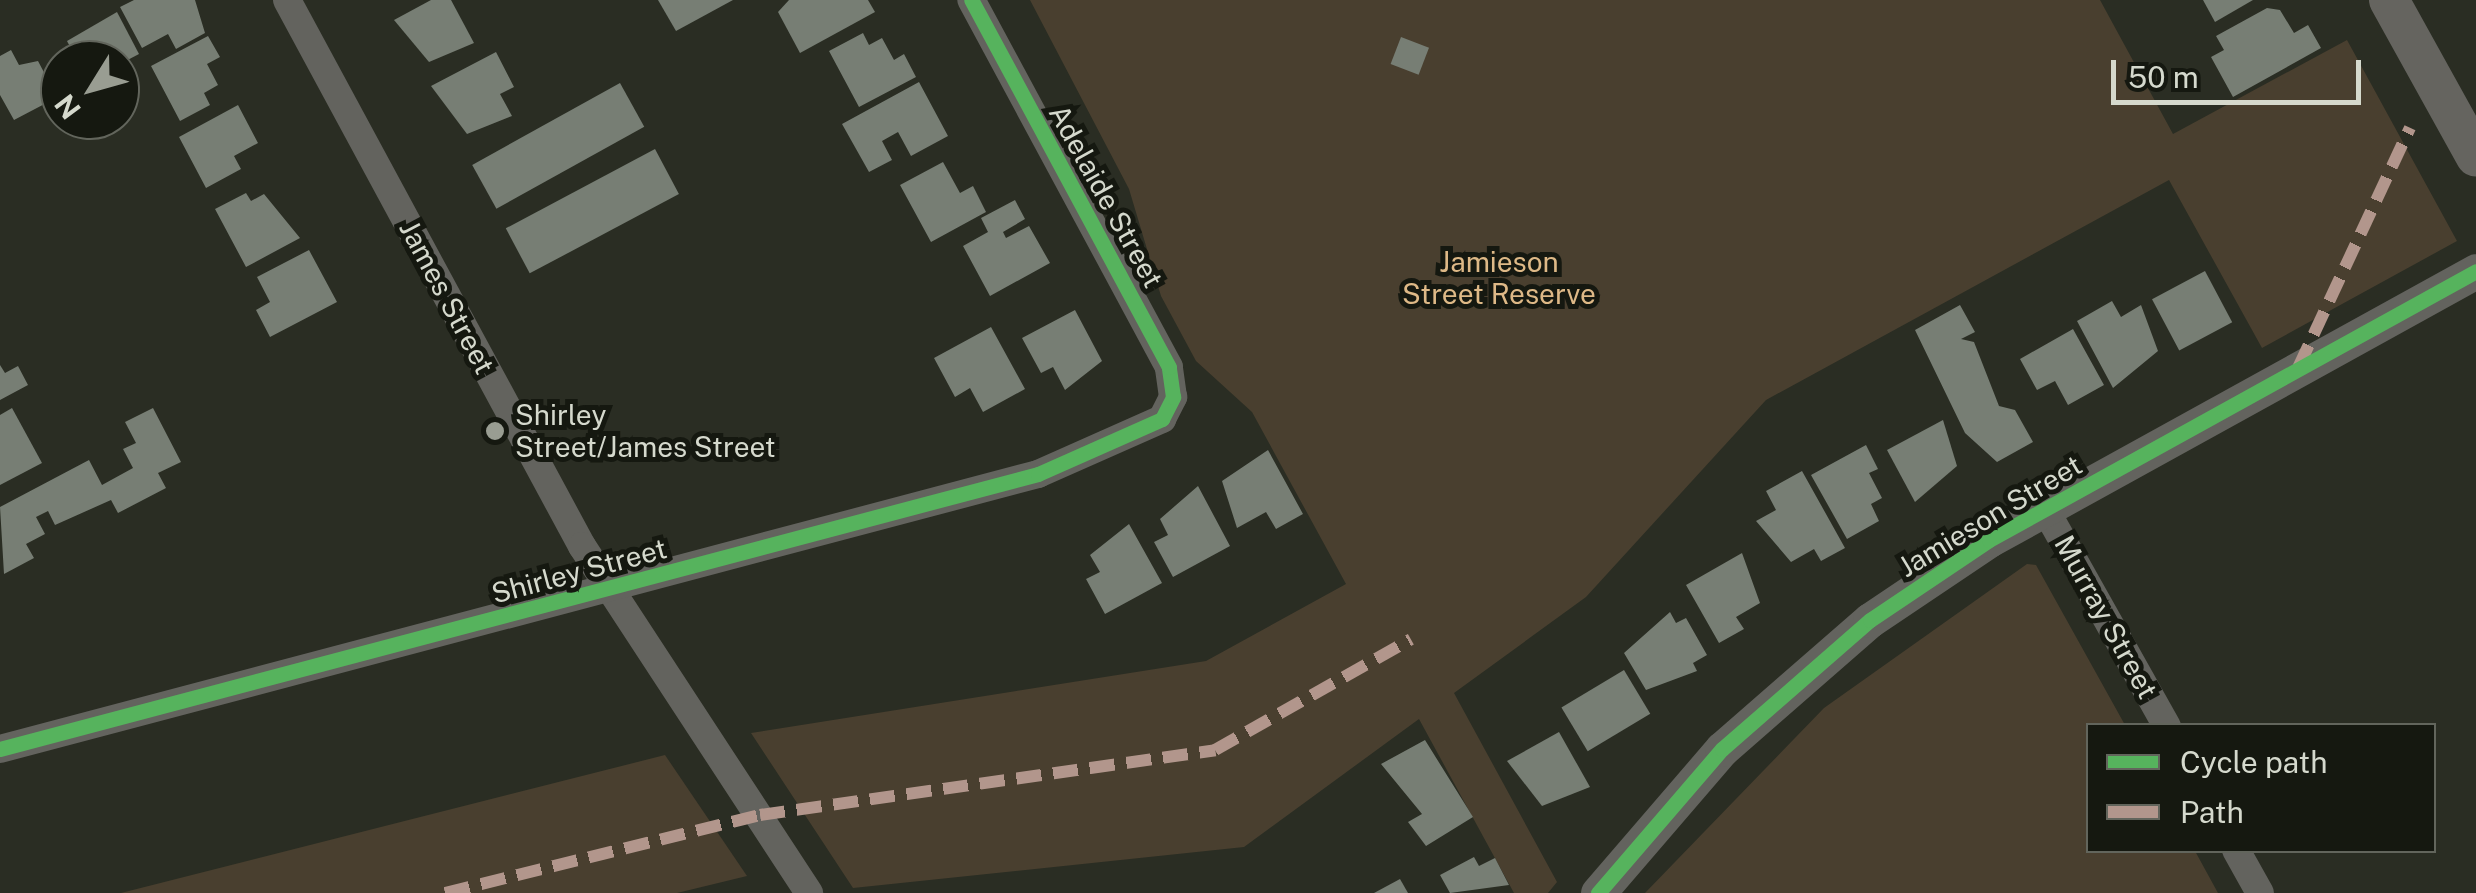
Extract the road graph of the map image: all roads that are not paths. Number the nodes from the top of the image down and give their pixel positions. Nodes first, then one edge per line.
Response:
1 (287, 0) edge
2 (971, 0) edge
3 (2389, 0) edge
4 (2474, 148) edge
5 (2476, 271) edge
6 (1162, 419) joint
7 (2045, 508) junction
8 (611, 588) junction
9 (2164, 723) edge
10 (2, 744) edge
11 (2238, 853) edge
12 (809, 893) edge
13 (1598, 893) edge
14 (2260, 893) edge

1 - 8 street, James Street
2 - 6 street, Adelaide Street
3 - 4 main road
5 - 7 street, Jamieson Street
6 - 8 street, Shirley Street
7 - 9 street, Murray Street
7 - 13 street, Jamieson Street
8 - 10 street, Shirley Street
8 - 12 street, James Street
11 - 14 street

